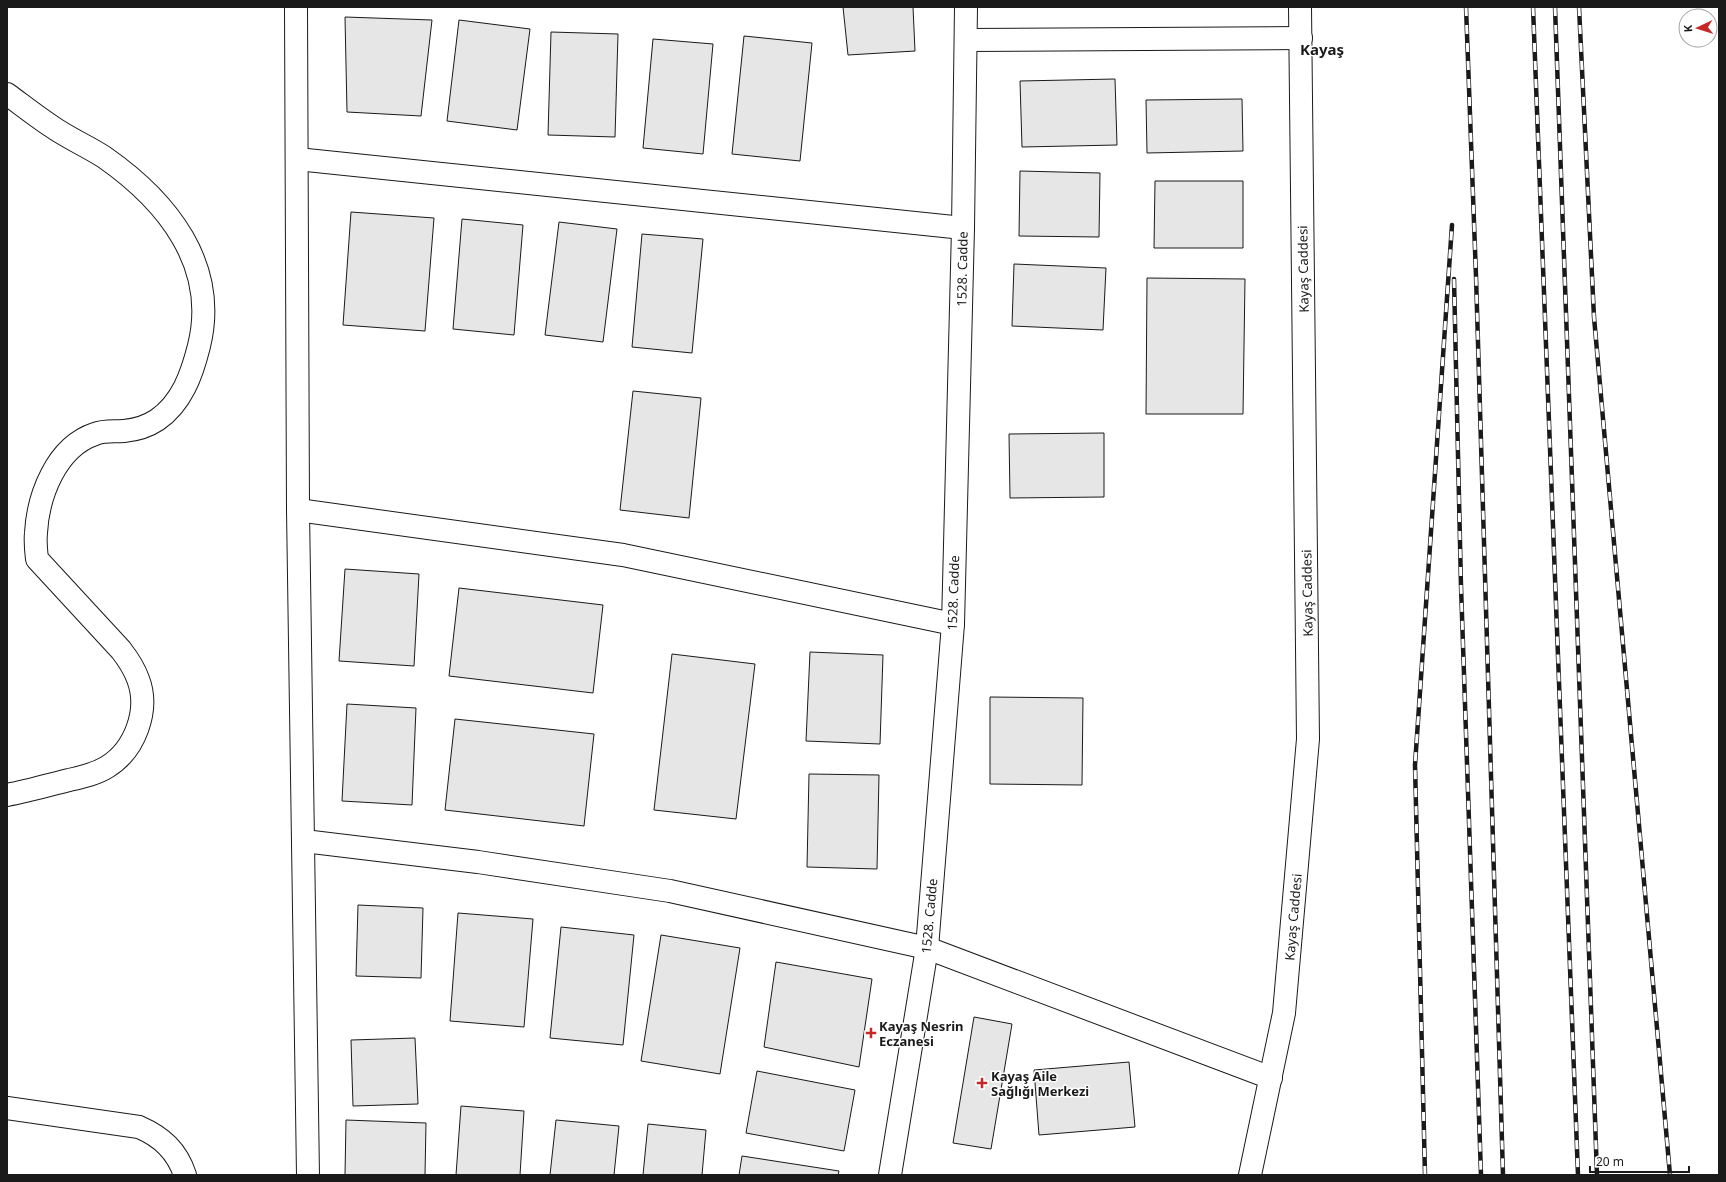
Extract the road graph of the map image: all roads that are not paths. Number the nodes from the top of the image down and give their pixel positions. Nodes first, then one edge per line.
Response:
1 (296, 7) edge
2 (966, 7) edge
3 (1300, 7) edge
4 (1301, 38) junction
5 (966, 40) junction
6 (7, 94) edge
7 (297, 159) junction
8 (963, 228) junction
9 (298, 510) junction
10 (953, 624) junction
11 (7, 795) edge
12 (304, 841) junction
13 (927, 948) junction
14 (1271, 1078) junction
15 (7, 1108) edge
16 (185, 1175) edge
17 (308, 1175) edge
18 (890, 1175) edge
19 (1250, 1175) edge

1 - 7 street
2 - 5 street, 1528. Cadde
3 - 4 street, Kayaş Caddesi
4 - 5 street
4 - 14 street, Kayaş Caddesi
5 - 8 street, 1528. Cadde
6 - 11 street
7 - 8 street
7 - 9 street
8 - 10 street, 1528. Cadde
9 - 10 street
9 - 12 street
10 - 13 street, 1528. Cadde
12 - 13 street
12 - 17 street
13 - 14 street
13 - 18 street, 1528. Cadde
14 - 19 street, Kayaş Caddesi
15 - 16 street

